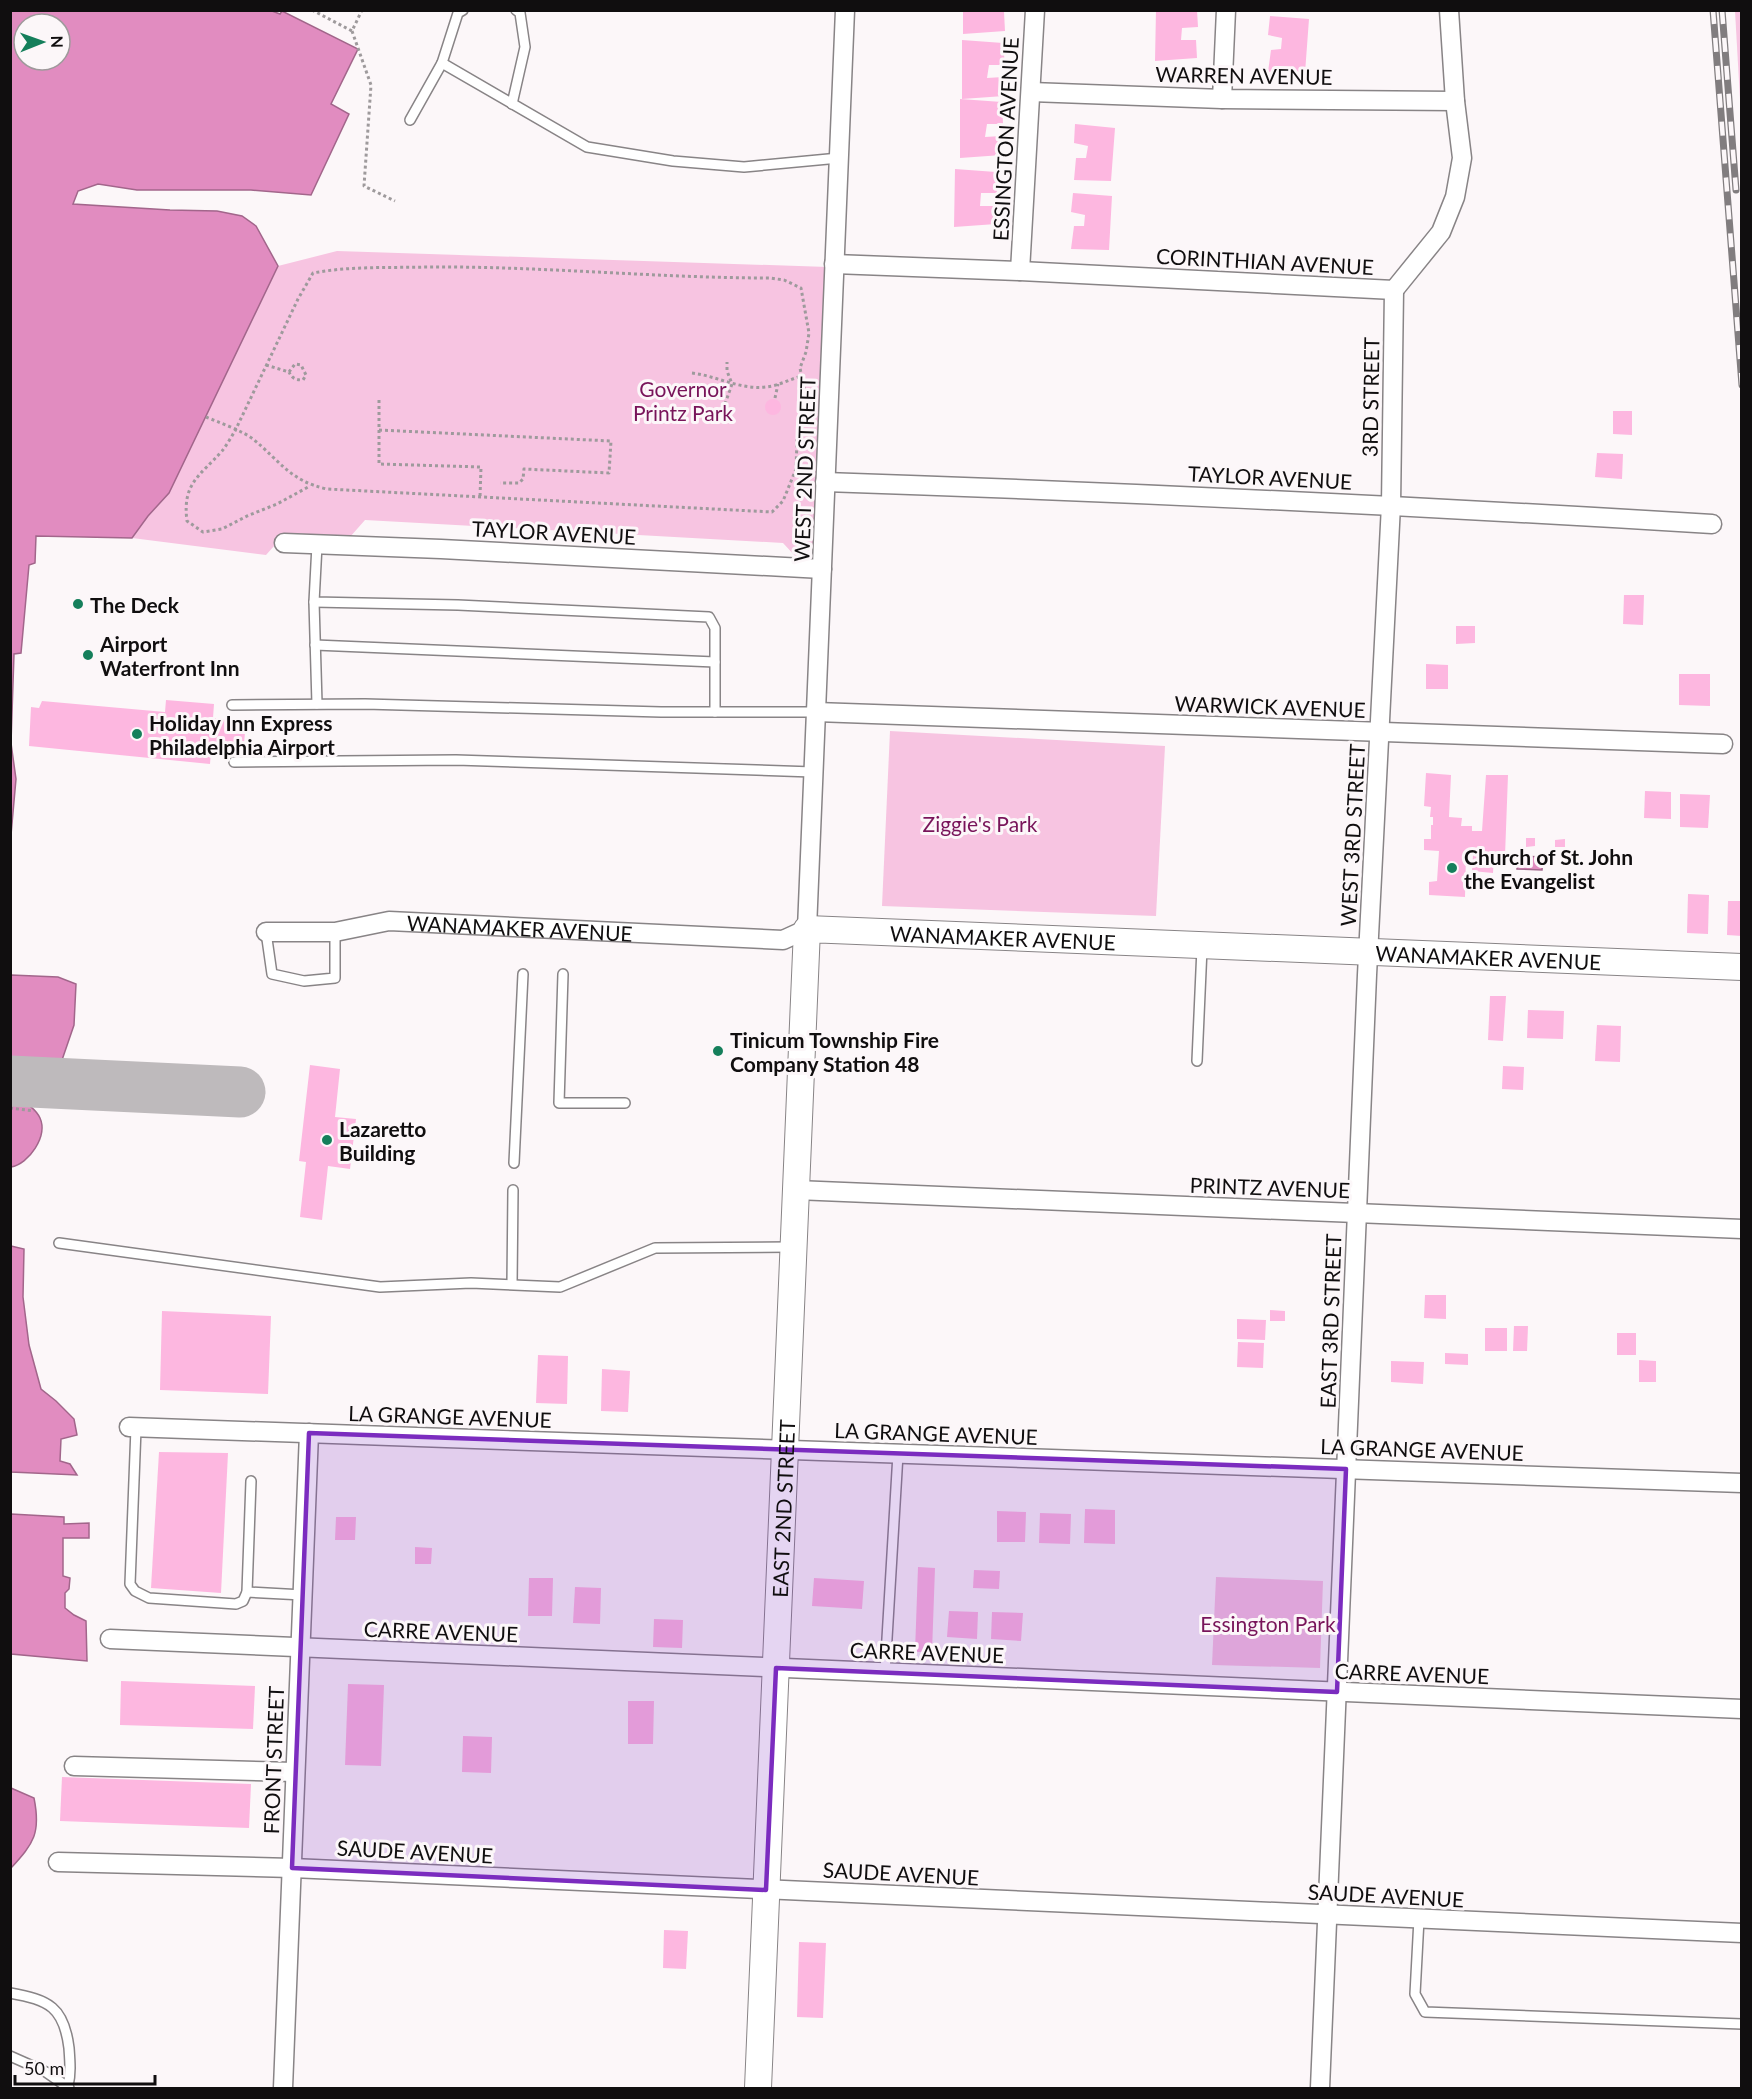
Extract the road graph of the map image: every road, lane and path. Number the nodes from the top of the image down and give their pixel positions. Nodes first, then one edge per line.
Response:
1 (312, 10) edge
2 (362, 10) edge
3 (463, 10) edge
4 (516, 10) edge
5 (845, 10) edge
6 (1035, 10) edge
7 (1226, 10) edge
8 (1449, 10) edge
9 (352, 31) junction
10 (442, 63) junction
11 (1031, 92) junction
12 (1222, 99) junction
13 (1455, 101) junction
14 (512, 104) junction
15 (410, 120) dead end
16 (838, 158) junction
17 (395, 201) dead end
18 (834, 264) junction
19 (1020, 271) junction
20 (1394, 290) junction
21 (727, 362) dead end
22 (266, 365) junction
23 (289, 372) junction
24 (692, 373) dead end
25 (802, 376) junction
26 (732, 384) junction
27 (778, 384) junction
28 (775, 398) dead end
29 (379, 400) dead end
30 (725, 404) dead end
31 (206, 417) dead end
32 (379, 430) junction
33 (235, 431) junction
34 (825, 482) junction
35 (500, 483) dead end
36 (310, 486) junction
37 (480, 497) junction
38 (1391, 505) junction
39 (1712, 524) dead end
40 (284, 543) dead end
41 (317, 545) junction
42 (822, 569) junction
43 (314, 602) junction
44 (315, 645) junction
45 (715, 662) junction
46 (317, 704) junction
47 (232, 705) dead end
48 (715, 712) junction
49 (816, 712) junction
50 (1379, 732) junction
51 (1723, 744) dead end
52 (234, 762) dead end
53 (813, 772) junction
54 (807, 929) junction
55 (266, 932) joint
56 (335, 932) junction
57 (1203, 945) junction
58 (1368, 952) junction
59 (1742, 967) edge
60 (523, 974) dead end
61 (563, 974) dead end
62 (1197, 1061) dead end
63 (625, 1103) dead end
64 (10, 1108) edge
65 (34, 1111) dead end
66 (514, 1163) dead end
67 (513, 1190) dead end
68 (796, 1190) junction
69 (1357, 1214) junction
70 (1742, 1229) edge
71 (59, 1243) dead end
72 (794, 1247) junction
73 (512, 1284) junction
74 (133, 1427) joint
75 (309, 1433) junction
76 (785, 1450) junction
77 (898, 1454) junction
78 (1346, 1469) junction
79 (251, 1481) dead end
80 (1742, 1483) edge
81 (247, 1592) junction
82 (303, 1595) junction
83 (110, 1639) dead end
84 (300, 1647) junction
85 (776, 1668) junction
86 (885, 1672) junction
87 (1337, 1692) junction
88 (1742, 1709) edge
89 (74, 1766) dead end
90 (295, 1772) junction
91 (58, 1863) dead end
92 (291, 1868) junction
93 (766, 1890) junction
94 (1328, 1915) junction
95 (1419, 1919) junction
96 (1742, 1933) edge
97 (10, 1993) edge
98 (1742, 2024) edge
99 (10, 2056) edge
100 (69, 2087) edge
101 (283, 2088) edge
102 (758, 2088) edge
103 (1320, 2088) edge

1 - 9 path
2 - 9 path
3 - 10 lane
4 - 14 lane
5 - 16 street, WEST 2ND STREET
6 - 11 street, ESSINGTON AVENUE
7 - 12 street
8 - 13 street, CORINTHIAN AVENUE
9 - 17 path
10 - 14 lane
10 - 15 lane
11 - 12 street, WARREN AVENUE
11 - 19 street, ESSINGTON AVENUE
12 - 13 street, WARREN AVENUE
13 - 20 street, CORINTHIAN AVENUE
14 - 16 lane
16 - 18 street, WEST 2ND STREET
18 - 19 street, CORINTHIAN AVENUE
18 - 34 street, WEST 2ND STREET
19 - 20 street, CORINTHIAN AVENUE
20 - 38 street, 3RD STREET
21 - 26 path
22 - 23 path
22 - 25 path
22 - 33 path
23 - 23 path
24 - 26 path
25 - 27 path
25 - 37 path
26 - 27 path
26 - 30 path
27 - 28 path
29 - 32 path
31 - 33 path
32 - 35 path
32 - 37 path
33 - 36 path
33 - 36 path
34 - 38 street, TAYLOR AVENUE
34 - 42 street, WEST 2ND STREET
36 - 37 path
38 - 39 street, TAYLOR AVENUE
38 - 50 street, WEST 3RD STREET
40 - 41 street, TAYLOR AVENUE
41 - 42 street, TAYLOR AVENUE
41 - 43 lane
42 - 49 street, WEST 2ND STREET
43 - 44 lane
43 - 45 lane
44 - 45 lane
44 - 46 lane
45 - 48 lane
46 - 47 lane
46 - 48 lane
48 - 49 lane
49 - 50 street, WARWICK AVENUE
49 - 53 street, WEST 2ND STREET
50 - 51 street, WARWICK AVENUE
50 - 58 street, WEST 3RD STREET
52 - 53 lane
53 - 54 street, WEST 2ND STREET
54 - 56 street, WANAMAKER AVENUE
54 - 57 street, WANAMAKER AVENUE
54 - 68 street, EAST 2ND STREET
55 - 56 street, WANAMAKER AVENUE
55 - 56 lane
57 - 58 street, WANAMAKER AVENUE
57 - 62 lane
58 - 59 street, WANAMAKER AVENUE
58 - 69 street, EAST 3RD STREET
60 - 66 lane
61 - 63 lane
64 - 65 path
67 - 73 lane
68 - 69 street, PRINTZ AVENUE
68 - 72 street, EAST 2ND STREET
69 - 70 street, PRINTZ AVENUE
69 - 78 street, EAST 3RD STREET
71 - 73 lane
72 - 73 lane
72 - 76 street, EAST 2ND STREET
74 - 75 street, LA GRANGE AVENUE
74 - 81 lane
75 - 76 street, LA GRANGE AVENUE
75 - 82 street, FRONT STREET
76 - 77 street, LA GRANGE AVENUE
76 - 85 street, EAST 2ND STREET
77 - 78 street, LA GRANGE AVENUE
77 - 86 lane
78 - 80 street, LA GRANGE AVENUE
78 - 87 street, EAST 3RD STREET
79 - 81 lane
81 - 82 lane
82 - 84 street, FRONT STREET
83 - 84 street, CARRE AVENUE
84 - 85 street, CARRE AVENUE
84 - 90 street, FRONT STREET
85 - 86 street, CARRE AVENUE
85 - 93 street, EAST 2ND STREET
86 - 87 street, CARRE AVENUE
87 - 88 street, CARRE AVENUE
87 - 94 street, EAST 3RD STREET
89 - 90 street
90 - 92 street, FRONT STREET
91 - 92 street, SAUDE AVENUE
92 - 93 street, SAUDE AVENUE
92 - 101 street, FRONT STREET
93 - 94 street, SAUDE AVENUE
93 - 102 street, EAST 2ND STREET
94 - 95 street, SAUDE AVENUE
94 - 103 street, EAST 3RD STREET
95 - 96 street, SAUDE AVENUE
95 - 98 lane
97 - 100 lane
99 - 100 lane

